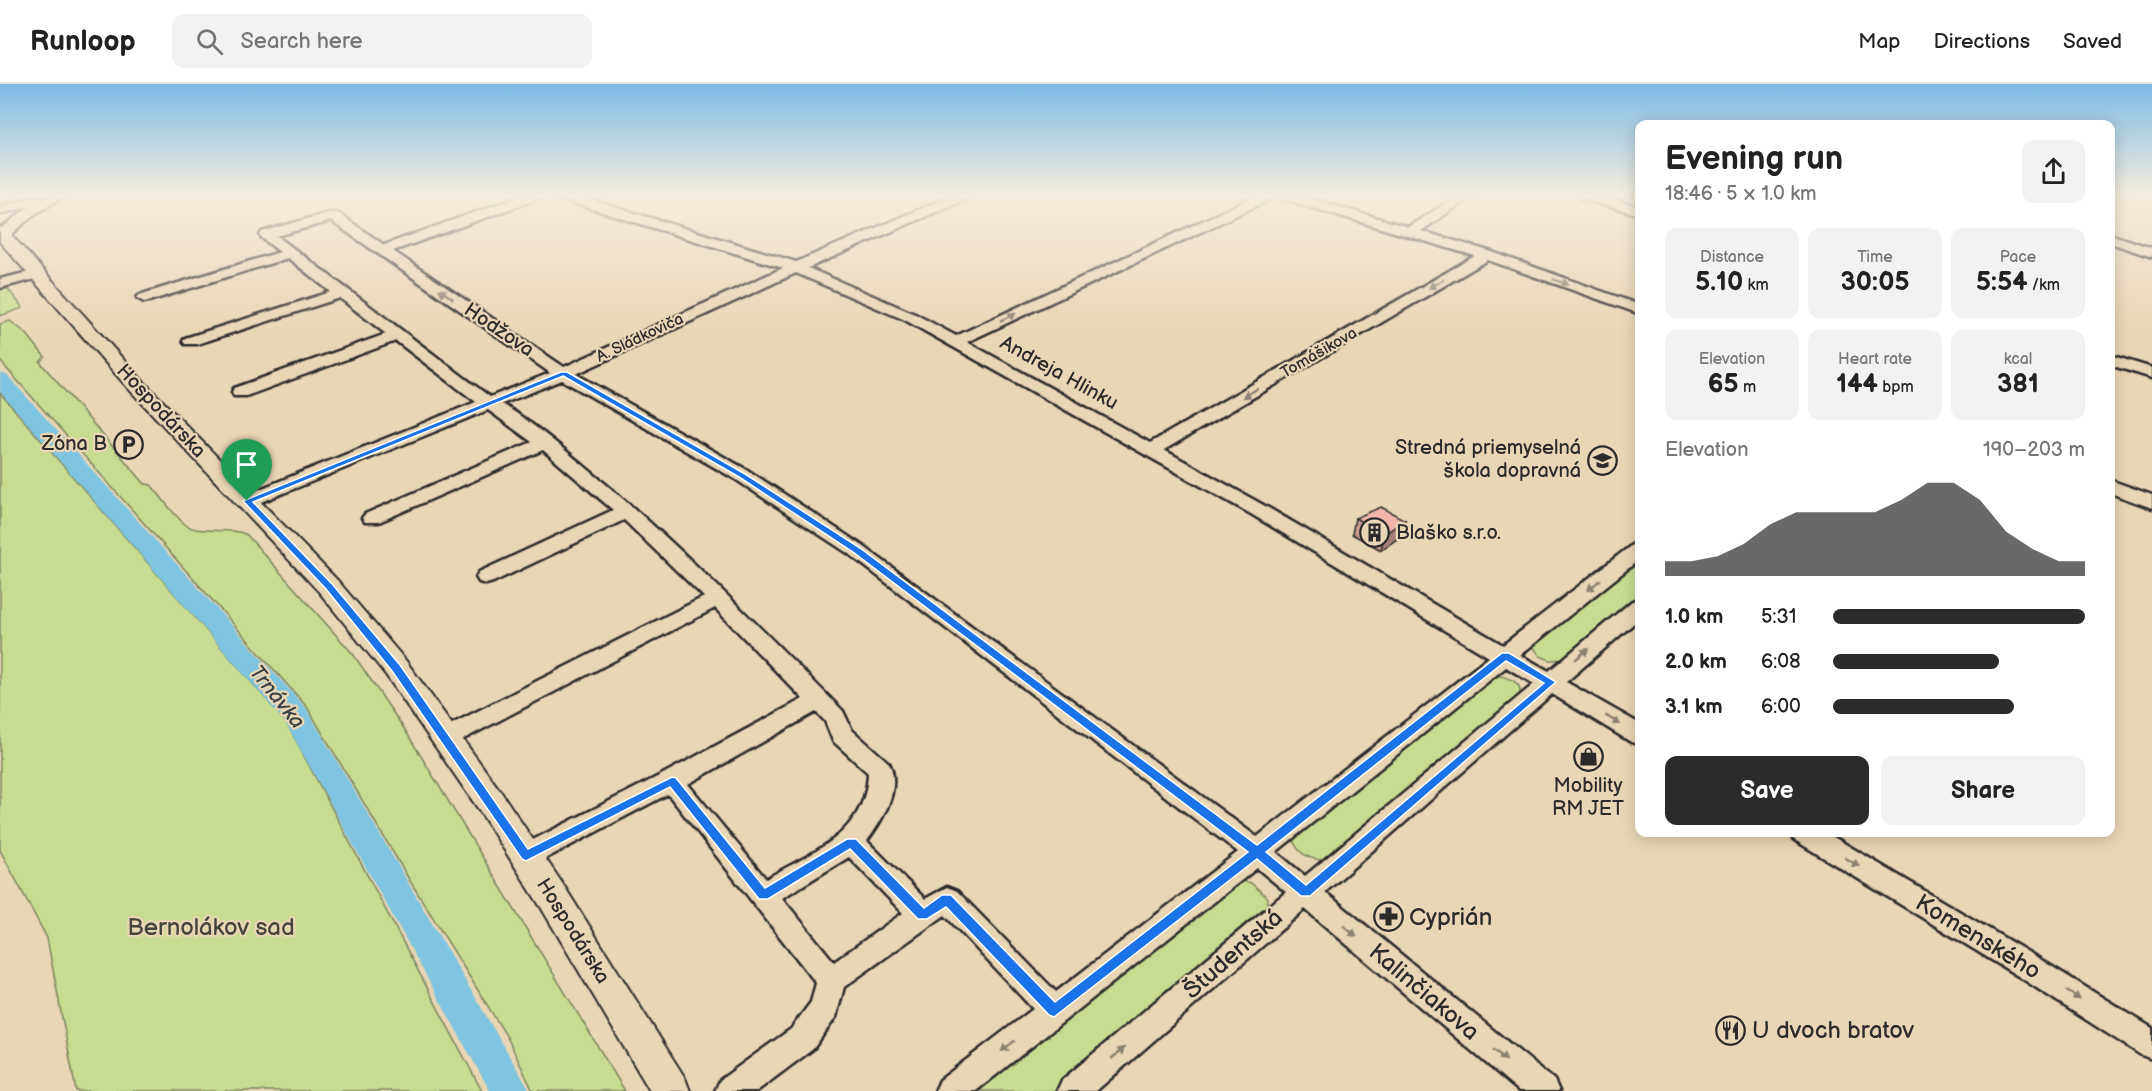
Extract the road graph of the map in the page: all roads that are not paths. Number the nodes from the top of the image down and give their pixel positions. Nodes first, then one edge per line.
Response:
1 (9, 242) edge
2 (276, 242) edge
3 (370, 242) edge
4 (404, 242) edge
5 (714, 242) edge
6 (853, 242) edge
7 (1168, 242) edge
8 (1445, 242) edge
9 (2120, 242) edge
10 (2115, 246) edge
11 (2138, 249) junction
12 (382, 250) junction
13 (2152, 253) edge
14 (291, 254) junction
15 (1487, 255) junction
16 (795, 267) junction
17 (37, 274) junction
18 (0, 284) edge
19 (342, 293) junction
20 (144, 297) dead end
21 (1635, 308) edge
22 (398, 335) junction
23 (191, 341) dead end
24 (956, 342) junction
25 (2115, 362) edge
26 (2152, 373) edge
27 (564, 374) junction
28 (240, 392) dead end
29 (489, 403) junction
30 (544, 442) junction
31 (1150, 450) junction
32 (2115, 488) edge
33 (247, 501) junction
34 (2152, 502) edge
35 (626, 511) junction
36 (372, 518) dead end
37 (1635, 552) edge
38 (486, 577) dead end
39 (718, 598) junction
40 (1635, 610) edge
41 (1506, 656) junction
42 (1551, 682) junction
43 (818, 700) junction
44 (1635, 733) edge
45 (445, 738) junction
46 (672, 781) junction
47 (1810, 837) edge
48 (851, 842) junction
49 (1257, 852) junction
50 (526, 856) junction
51 (1306, 893) junction
52 (763, 895) junction
53 (923, 915) junction
54 (831, 980) junction
55 (1054, 1011) junction
56 (2152, 1045) edge
57 (671, 1091) edge
58 (731, 1091) edge
59 (951, 1091) edge
60 (1073, 1091) edge
61 (1543, 1091) edge

1 - 17 street, Hospodárska
2 - 14 street, Hodžova
3 - 12 street, Hodžova
4 - 12 street
5 - 16 street, Andreja Hlinku
6 - 16 street, A. Sládkoviča
24 -> 7 street
8 - 15 street
9 - 11 street
10 - 11 street
11 - 13 street
27 -> 12 street, Hodžova
14 - 19 street
14 - 20 street
15 -> 21 street
15 -> 31 street, Tomášikova
16 - 24 street, Andreja Hlinku
16 - 27 street, A. Sládkoviča
17 - 18 street
17 - 33 street, Hospodárska
19 - 22 street
19 - 23 street
22 - 28 street
22 - 29 street
24 - 31 street, Andreja Hlinku
25 - 26 street
27 - 29 street, A. Sládkoviča
27 - 49 street, Hodžova
29 - 30 street
29 - 33 street, A. Sládkoviča
30 - 35 street
30 - 36 street
31 - 41 street, Andreja Hlinku
32 - 34 street
33 - 45 street, Hospodárska
35 - 38 street
35 - 39 street
37 -> 41 street
39 - 43 street
39 - 45 street
42 -> 40 street, Študentská
41 - 42 street, Andreja Hlinku
41 - 49 street
42 -> 44 street
42 - 51 street, Študentská
43 - 46 street
43 - 48 street
45 - 50 street, Hospodárska
46 - 50 street
46 - 52 street
47 -> 56 street, Komenského
48 - 52 street
48 - 53 street
49 - 51 street, Kalinčiakova
49 - 55 street
50 - 57 street, Hospodárska
60 -> 51 street, Študentská
51 -> 61 street, Kalinčiakova
52 - 54 street
53 - 54 street
53 - 55 street
54 - 58 street
55 -> 59 street

